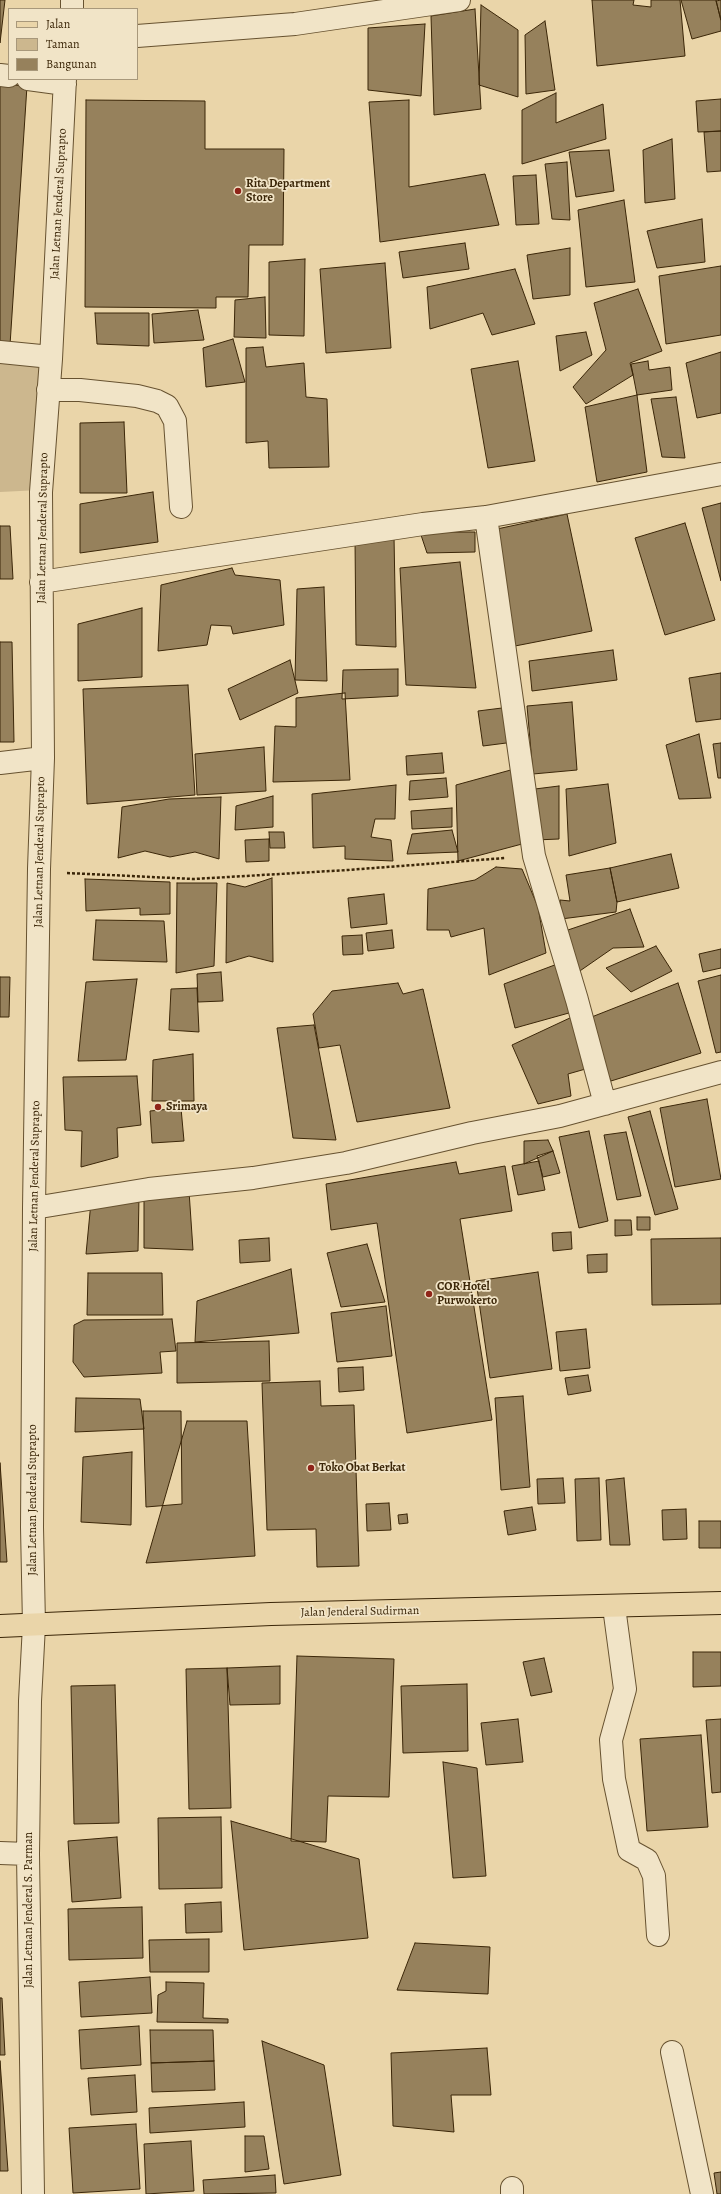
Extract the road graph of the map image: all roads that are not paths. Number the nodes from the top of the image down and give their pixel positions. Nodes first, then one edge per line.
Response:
1 (459, 0) edge
2 (138, 36) edge
3 (40, 80) edge
4 (65, 82) edge
5 (0, 352) edge
6 (51, 357) junction
7 (48, 390) junction
8 (721, 474) edge
9 (181, 507) dead end
10 (486, 517) junction
11 (41, 582) junction
12 (43, 758) junction
13 (0, 763) edge
14 (721, 1072) edge
15 (605, 1104) junction
16 (34, 1208) junction
17 (721, 1603) edge
18 (614, 1607) junction
19 (34, 1625) junction
20 (0, 1626) edge
21 (0, 1853) edge
22 (28, 1854) junction
23 (658, 1935) dead end
24 (672, 2052) dead end
25 (33, 2194) edge
26 (702, 2194) edge

1 - 2 street
3 - 4 street
4 - 6 street, Jalan Letnan Jenderal Suprapto
5 - 6 street
6 - 7 street, Jalan Letnan Jenderal Suprapto
7 - 9 street
7 - 11 street, Jalan Letnan Jenderal Suprapto
8 - 10 street
10 - 11 street
10 - 15 street
11 - 12 street, Jalan Letnan Jenderal Suprapto
12 - 13 street
12 - 16 street, Jalan Letnan Jenderal Suprapto
14 - 15 street
15 - 16 street
16 - 19 street, Jalan Letnan Jenderal Suprapto
17 - 18 main road, Jalan Jenderal Sudirman
18 - 19 main road, Jalan Jenderal Sudirman
18 - 23 street
19 - 20 main road, Jalan Jenderal Sudirman
19 - 22 street, Jalan Letnan Jenderal S. Parman
21 - 22 street
22 - 25 street, Jalan Letnan Jenderal S. Parman
24 - 26 street

